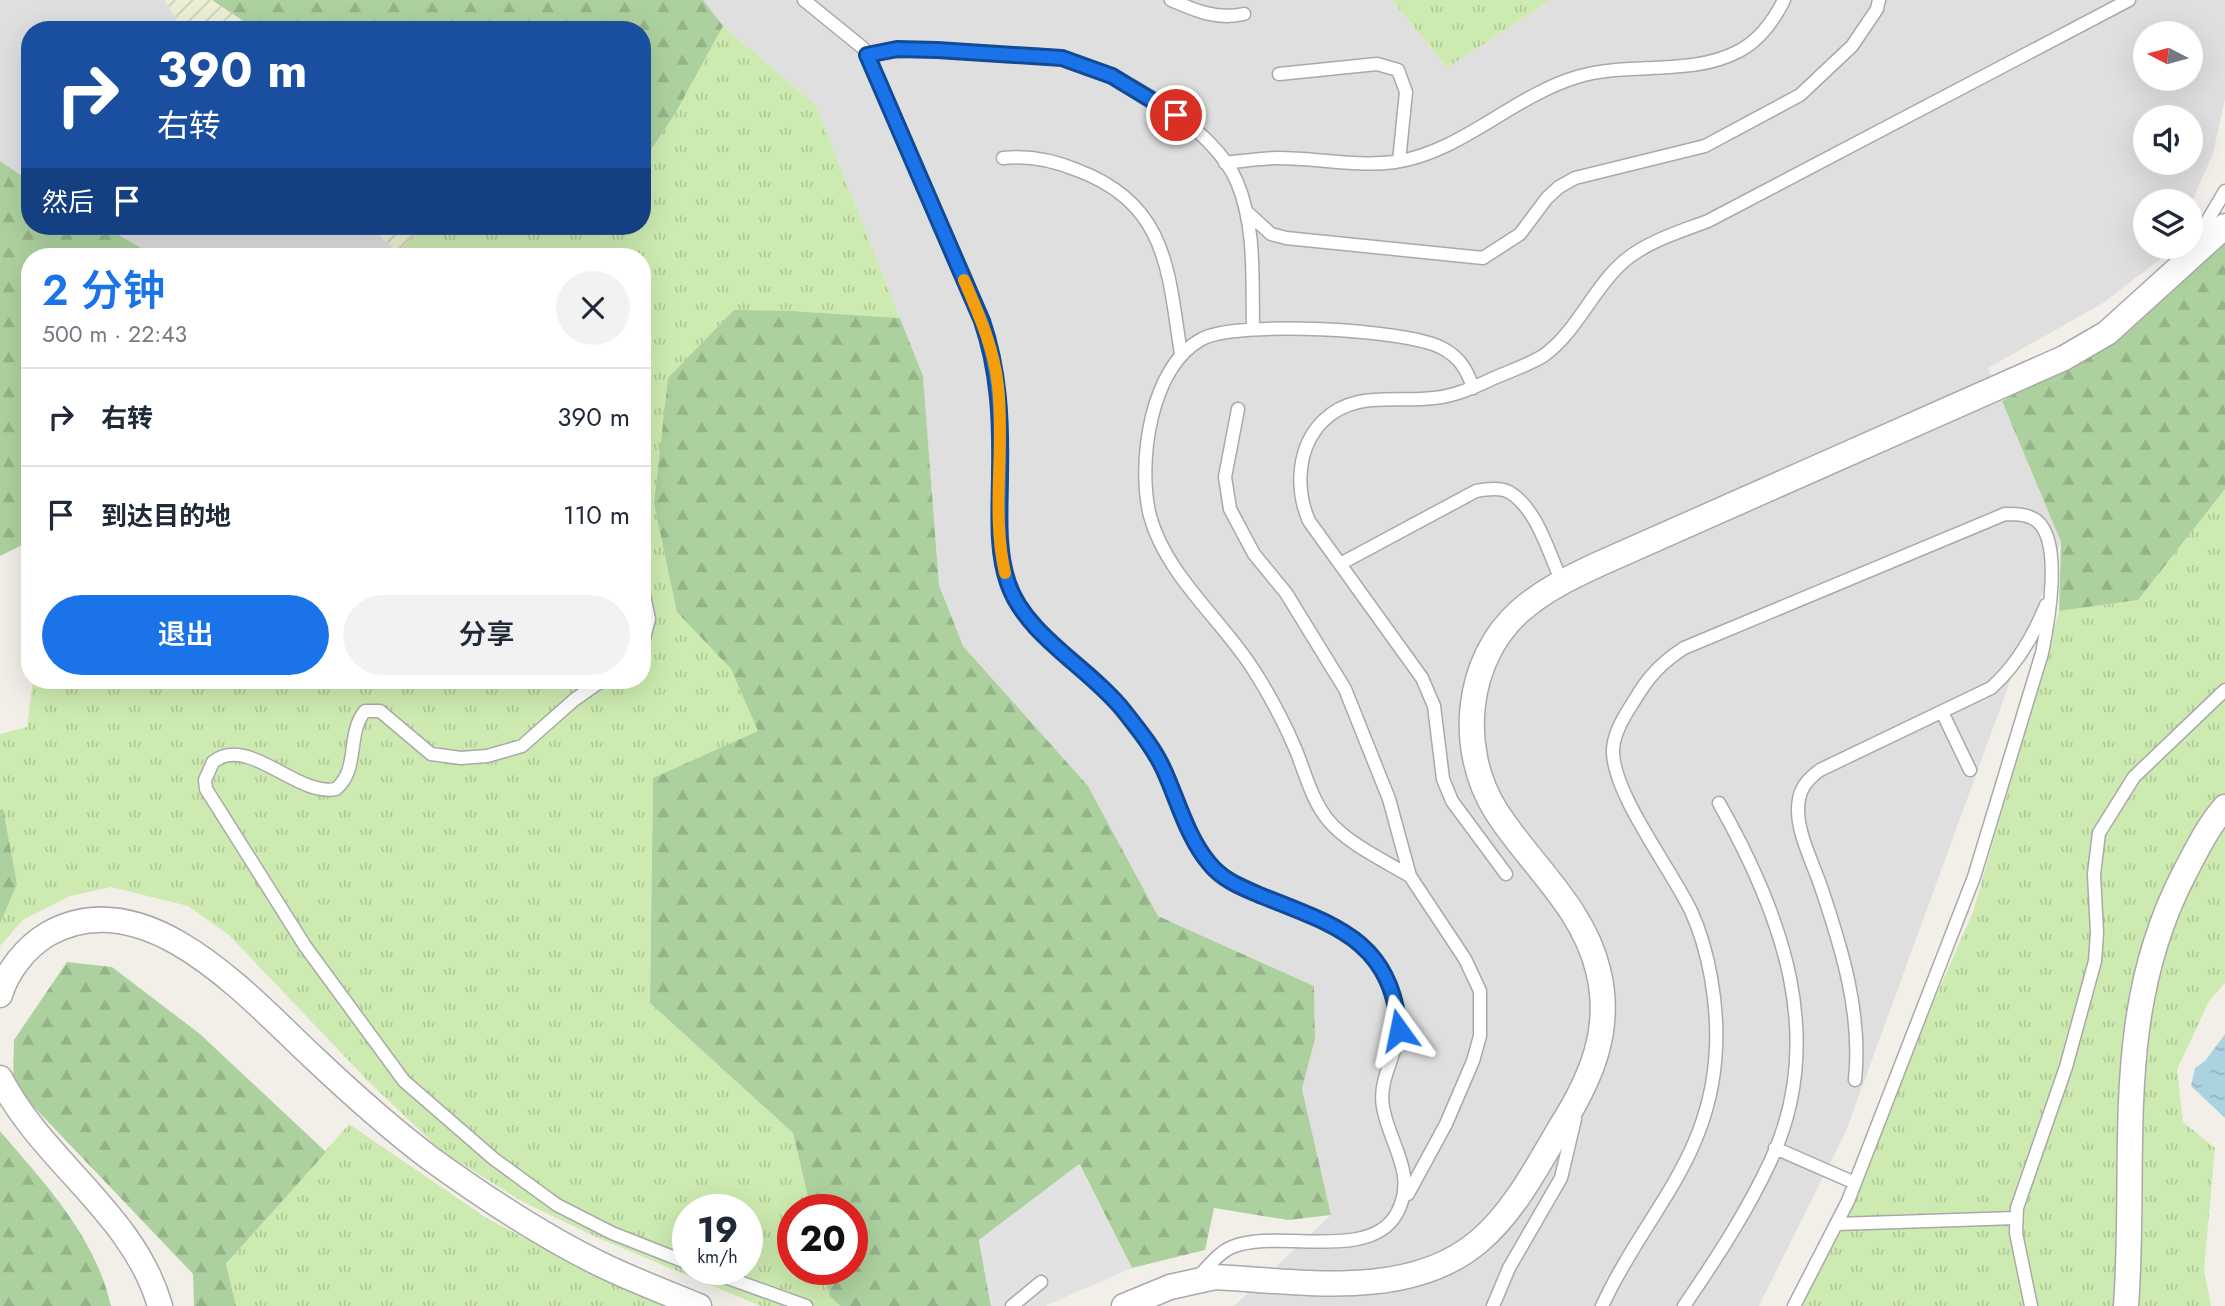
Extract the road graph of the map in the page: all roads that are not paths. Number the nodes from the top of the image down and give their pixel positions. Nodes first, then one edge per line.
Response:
1 (804, 0) edge
2 (1171, 0) edge
3 (1784, 0) edge
4 (1879, 0) edge
5 (2129, 0) edge
6 (1244, 14) dead end
7 (867, 55) junction
8 (1279, 74) dead end
9 (1003, 158) dead end
10 (1399, 161) junction
11 (1225, 163) junction
12 (2225, 191) edge
13 (1248, 213) junction
14 (2225, 226) edge
15 (2203, 235) edge
16 (2203, 246) edge
17 (2188, 259) edge
18 (1253, 329) junction
19 (1181, 354) junction
20 (1473, 388) junction
21 (1238, 409) dead end
22 (1340, 564) junction
23 (1562, 582) junction
24 (2050, 596) junction
25 (590, 689) edge
26 (2225, 690) edge
27 (1942, 712) junction
28 (1970, 770) dead end
29 (1719, 803) dead end
30 (2225, 807) edge
31 (1506, 874) dead end
32 (1410, 876) junction
33 (0, 995) edge
34 (0, 1079) edge
35 (1855, 1080) dead end
36 (1581, 1095) junction
37 (1775, 1148) junction
38 (1855, 1183) junction
39 (1398, 1213) junction
40 (2016, 1218) junction
41 (1837, 1224) junction
42 (672, 1257) edge
43 (1195, 1280) junction
44 (1041, 1282) dead end
45 (748, 1285) edge
46 (160, 1306) edge
47 (699, 1306) edge
48 (806, 1306) edge
49 (1012, 1306) edge
50 (1124, 1306) edge
51 (1493, 1306) edge
52 (1602, 1306) edge
53 (1684, 1306) edge
54 (1794, 1306) edge
55 (2031, 1306) edge
56 (2126, 1306) edge

1 - 7 lane
2 - 6 lane
3 - 10 lane
4 - 13 lane
5 - 20 lane
7 - 11 lane
7 - 39 lane
8 - 10 lane
9 - 19 lane
10 - 11 lane
11 - 13 lane
12 - 15 lane
13 - 18 lane
14 - 16 street
17 - 23 street
18 - 19 lane
18 - 20 lane
19 - 32 lane
20 - 22 lane
21 - 32 lane
22 - 23 lane
22 - 31 lane
23 - 36 street
24 - 27 lane
24 - 38 lane
24 - 52 lane
25 - 42 lane
26 - 40 lane
27 - 28 lane
27 - 35 lane
29 - 37 lane
30 - 56 street
32 - 39 lane
33 - 47 street
34 - 46 street
36 - 43 street
36 - 51 lane
37 - 38 lane
37 - 53 lane
38 - 41 lane
39 - 43 lane
40 - 41 lane
40 - 55 lane
41 - 54 lane
43 - 50 street
44 - 49 lane
45 - 48 lane

